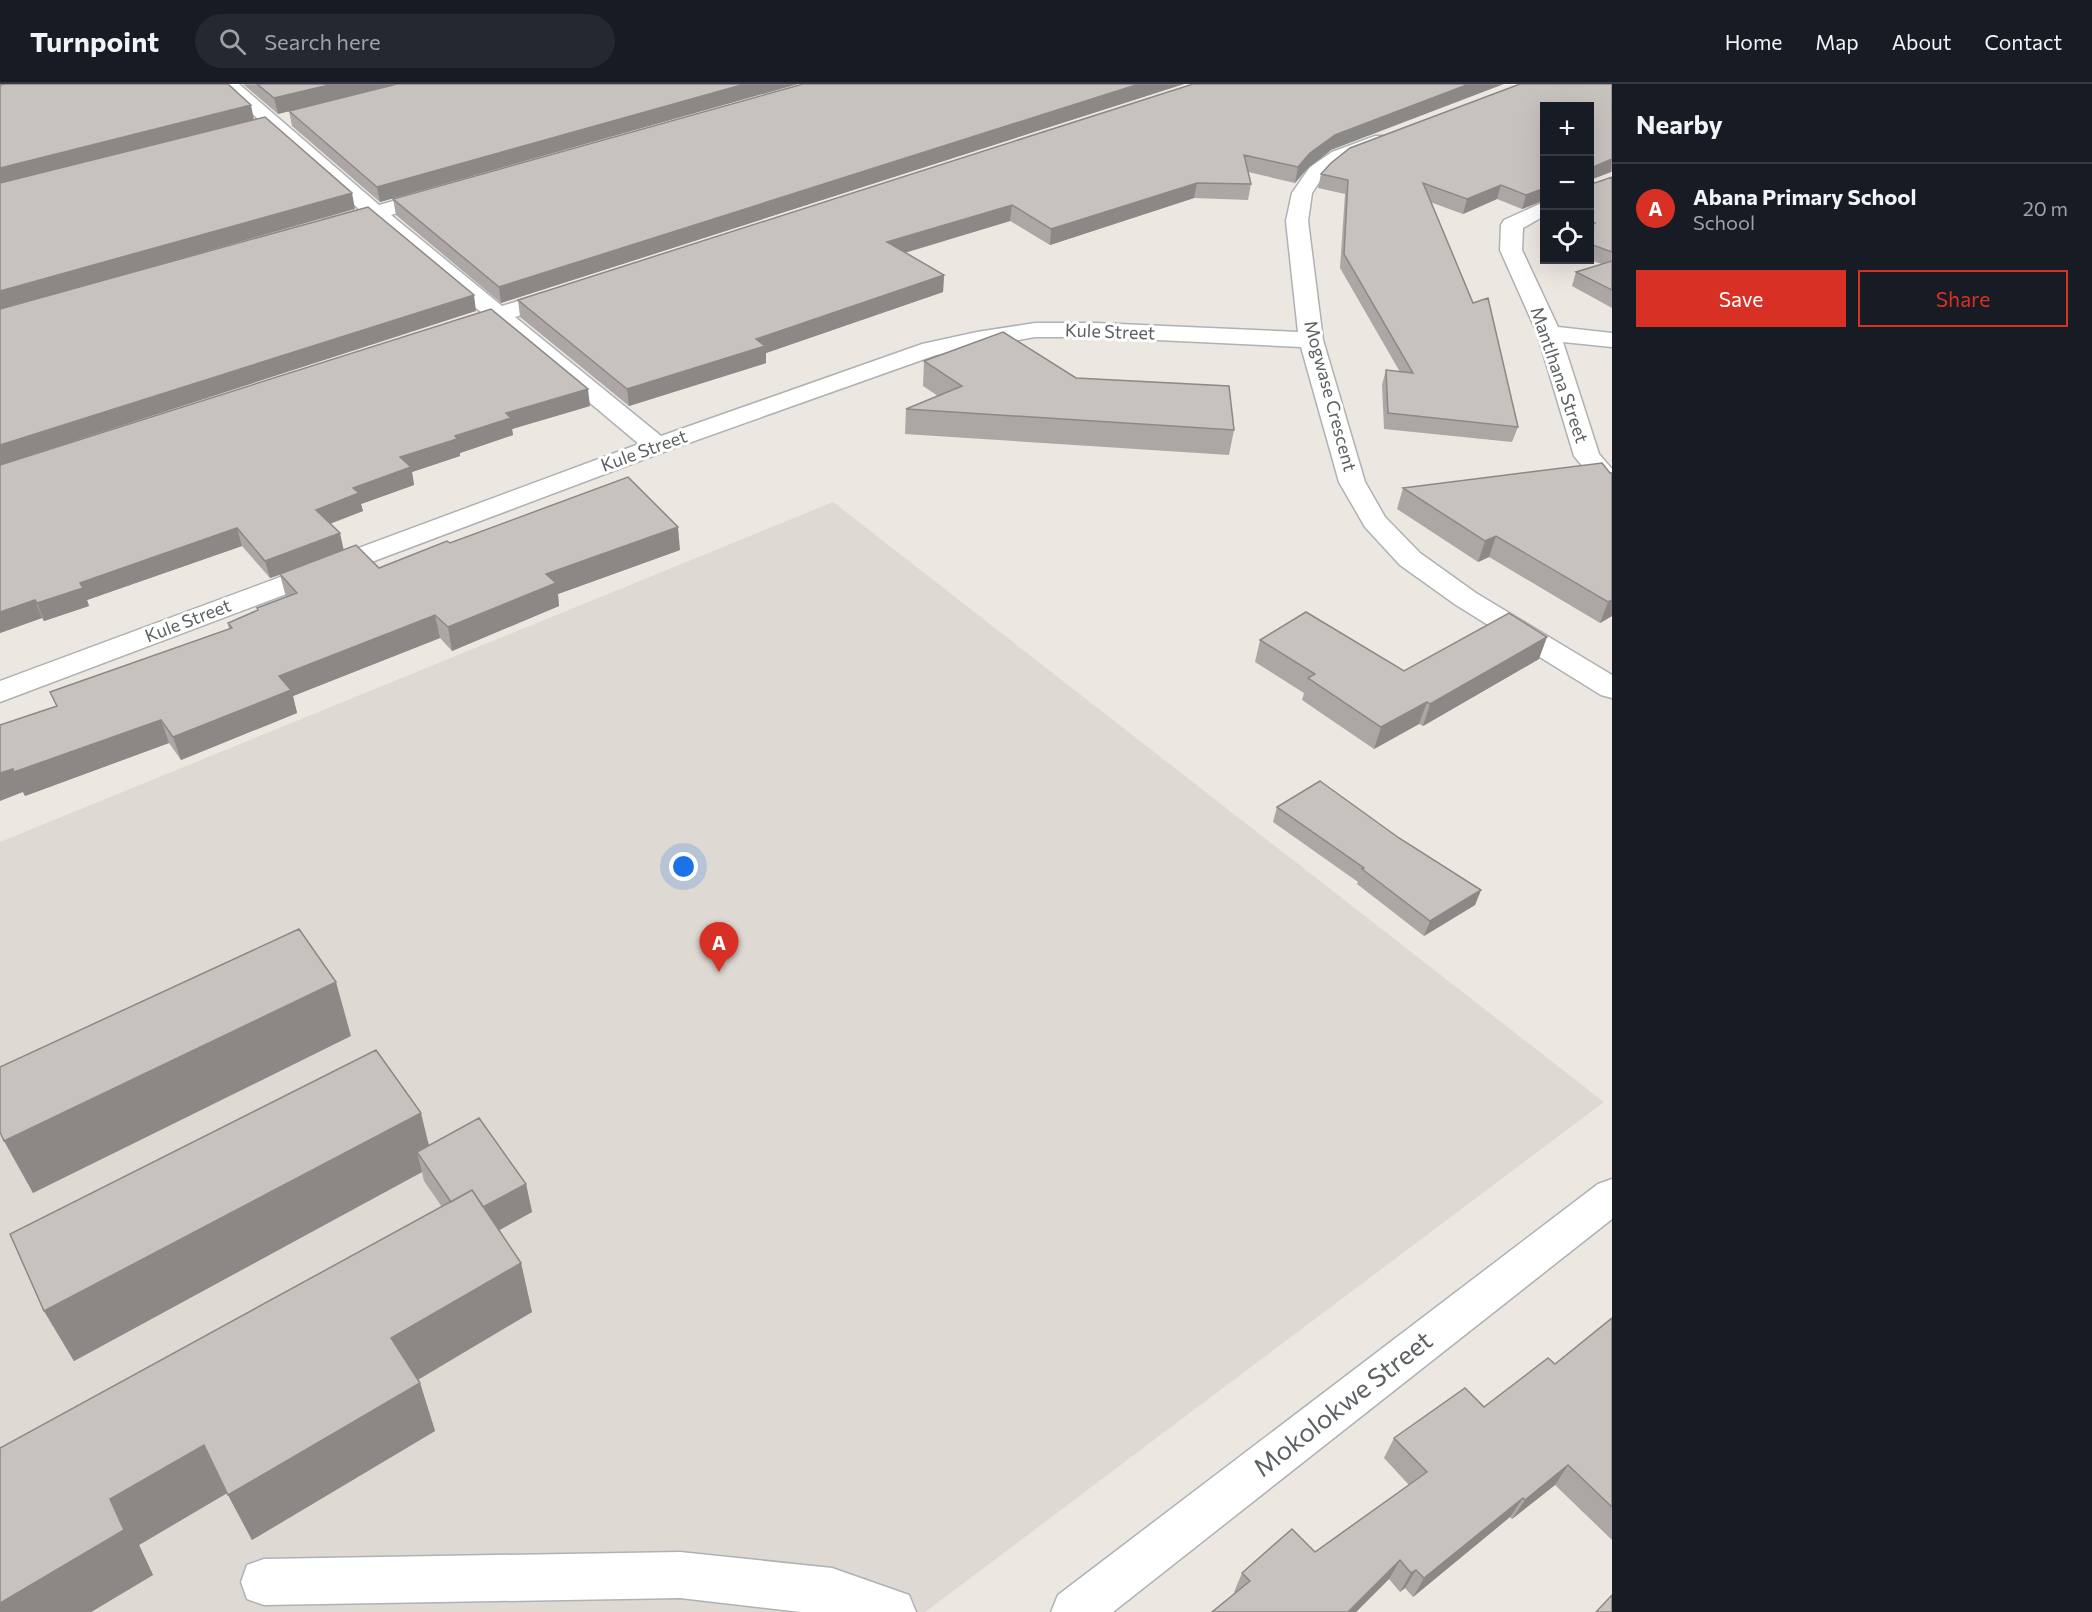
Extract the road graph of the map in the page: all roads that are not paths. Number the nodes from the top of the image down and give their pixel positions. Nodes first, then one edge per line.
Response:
1 (228, 84) edge
2 (296, 117) edge
3 (274, 122) junction
4 (252, 128) edge
5 (1405, 131) edge
6 (457, 190) edge
7 (1541, 210) edge
8 (376, 213) junction
9 (308, 232) edge
10 (578, 289) edge
11 (500, 314) junction
12 (1549, 333) junction
13 (431, 336) edge
14 (1311, 340) junction
15 (1612, 340) edge
16 (657, 446) junction
17 (1612, 485) edge
18 (1612, 688) edge
19 (0, 692) edge
20 (1612, 1196) edge
21 (264, 1582) dead end
22 (892, 1612) edge
23 (1074, 1612) edge

1 - 3 street
2 - 3 street
3 - 4 street
3 - 8 street
5 - 14 street, Mogwase Crescent
6 - 8 street
7 - 12 street, Mantlhana Street
8 - 9 street
8 - 11 street
10 - 11 street
11 - 13 street
11 - 16 street
12 - 15 street
12 - 17 street, Mantlhana Street
14 - 16 street, Kule Street
14 - 18 street, Mogwase Crescent
16 - 19 street, Kule Street
20 - 23 street, Mokolokwe Street
21 - 22 street

